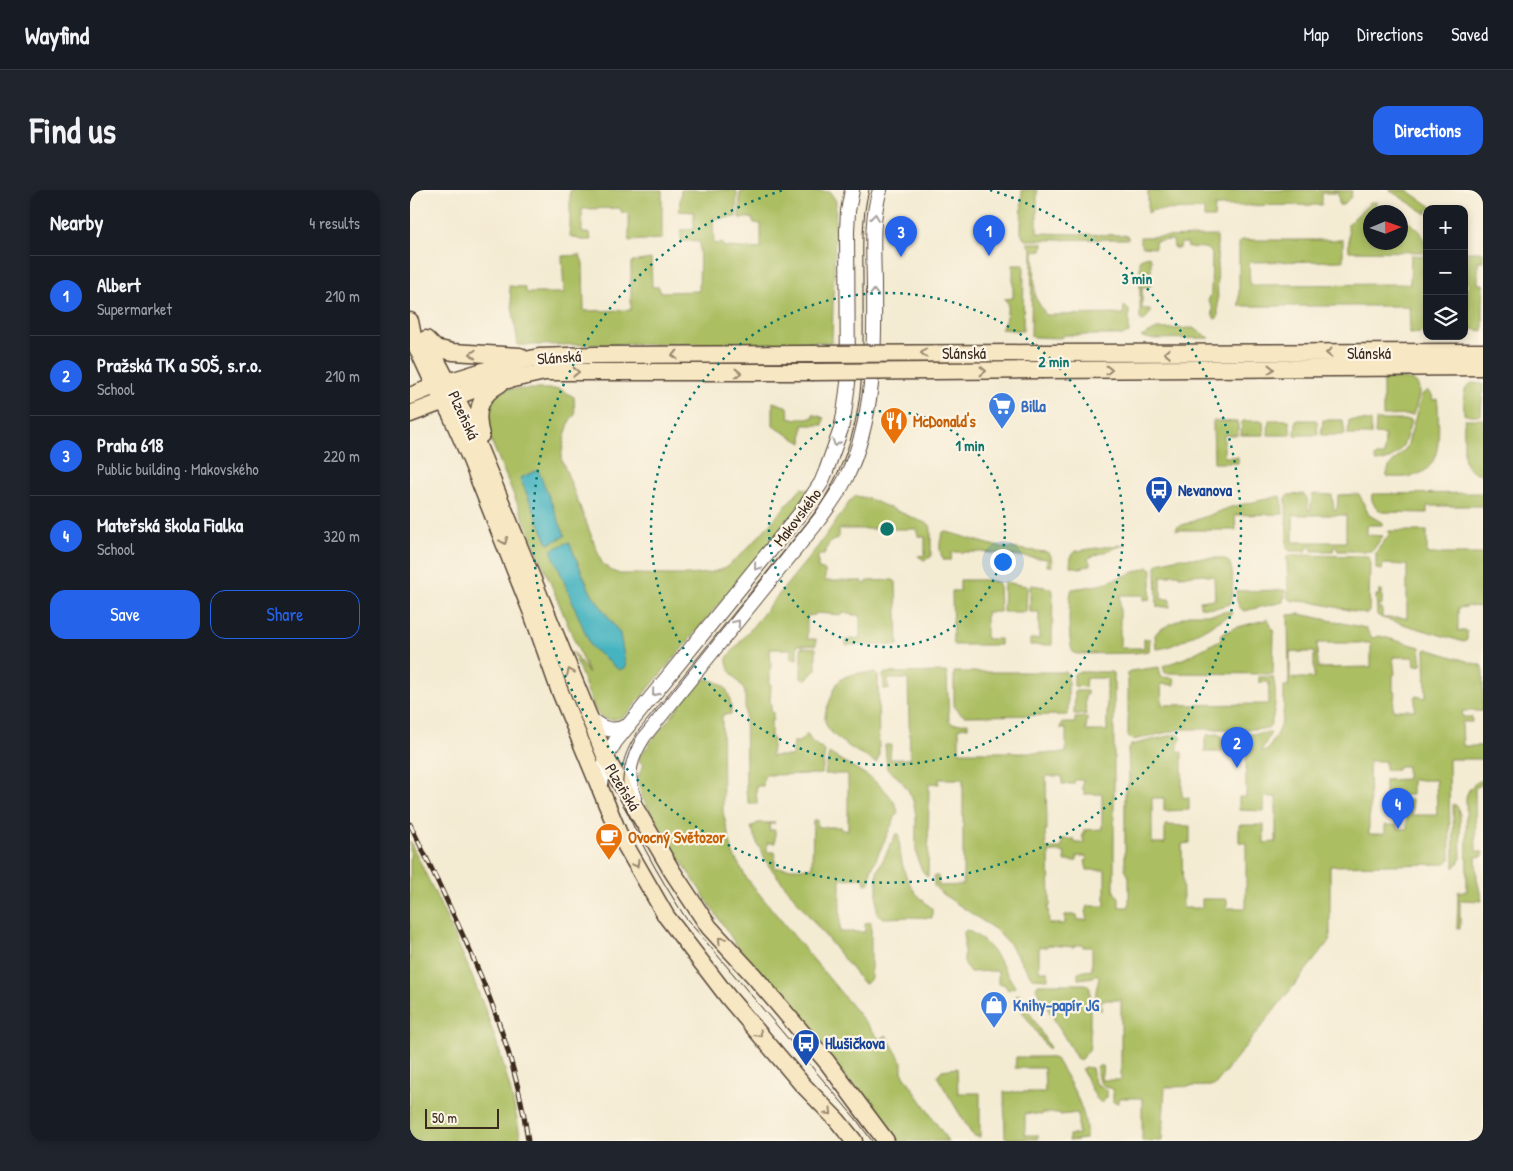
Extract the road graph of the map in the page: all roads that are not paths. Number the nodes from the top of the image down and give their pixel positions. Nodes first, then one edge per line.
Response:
1 (852, 190) edge
2 (880, 190) edge
3 (411, 325) edge
4 (426, 340) junction
5 (1483, 352) edge
6 (539, 357) junction
7 (1483, 368) edge
8 (508, 379) junction
9 (445, 391) junction
10 (410, 396) edge
11 (410, 414) edge
12 (492, 479) junction
13 (588, 717) junction
14 (628, 726) junction
15 (583, 747) junction
16 (632, 757) junction
17 (606, 758) junction
18 (600, 789) junction
19 (641, 817) junction
20 (854, 1141) edge
21 (886, 1141) edge

1 -> 14 street, Makovského
16 -> 2 street, Makovského
3 - 4 main road, Plzeňská
3 - 9 main road, Plzeňská
6 -> 4 main road
4 - 9 main road, Plzeňská
5 -> 6 main road, Slánská, bridge
6 - 9 main road, Slánská
8 -> 7 main road, Slánská, bridge
8 - 9 main road, Slánská
8 - 12 main road
9 - 10 main road
9 - 11 main road
9 - 12 main road, Plzeňská
9 -> 15 main road, Plzeňská
13 -> 12 main road, Plzeňská
13 - 14 street
13 - 17 main road, Plzeňská
14 - 17 street, Makovského
15 - 17 street
15 - 18 main road, Plzeňská
16 - 17 street
16 - 19 street, Makovského
17 - 18 street, Makovského
17 - 19 main road, Plzeňská
18 -> 20 main road, Plzeňská
21 -> 19 main road, Plzeňská

